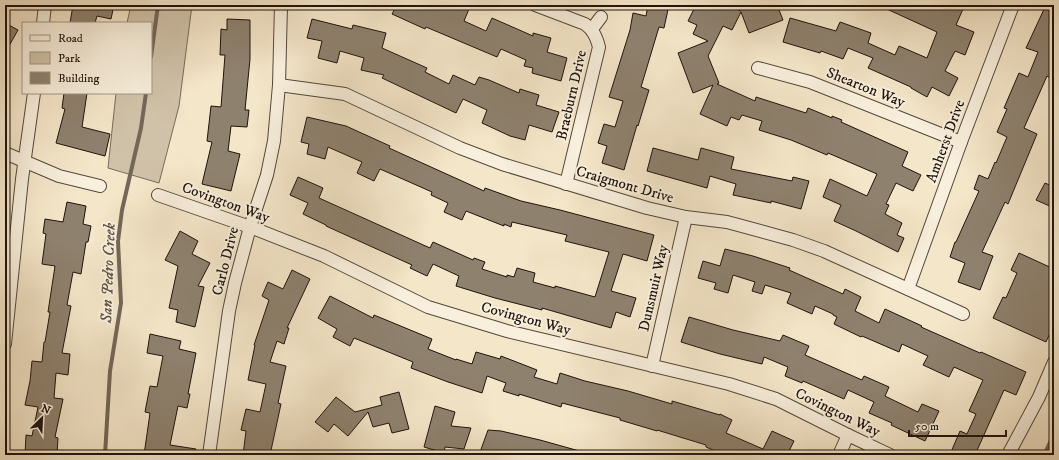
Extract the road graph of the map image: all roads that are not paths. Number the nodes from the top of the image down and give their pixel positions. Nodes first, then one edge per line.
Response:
1 (46, 5) edge
2 (281, 5) edge
3 (535, 5) edge
4 (1013, 5) edge
5 (601, 18) dead end
6 (43, 22) edge
7 (592, 29) junction
8 (758, 68) dead end
9 (279, 85) junction
10 (34, 94) edge
11 (961, 142) junction
12 (5, 153) edge
13 (24, 161) junction
14 (566, 184) junction
15 (100, 186) dead end
16 (158, 195) dead end
17 (686, 217) junction
18 (250, 227) junction
19 (908, 289) junction
20 (6, 314) edge
21 (963, 314) dead end
22 (5, 344) edge
23 (1054, 362) edge
24 (652, 366) junction
25 (848, 435) junction
26 (209, 455) edge
27 (839, 455) edge
28 (890, 455) edge
29 (1008, 455) edge

1 - 6 street
2 - 9 street, Carlo Drive
3 - 7 street
4 - 11 street, Amherst Drive
5 - 7 street
7 - 14 street, Braeburn Drive
8 - 11 street, Shearton Way
9 - 14 street, Craigmont Drive
9 - 18 street, Carlo Drive
10 - 13 street
11 - 19 street, Amherst Drive
12 - 13 street
13 - 15 street
13 - 20 street
14 - 17 street, Craigmont Drive
16 - 18 street, Covington Way
17 - 19 street, Craigmont Drive
17 - 24 street, Dunsmuir Way
18 - 24 street, Covington Way
18 - 26 street, Carlo Drive
19 - 21 street, Craigmont Drive
20 - 22 street
23 - 29 street
24 - 25 street, Covington Way
25 - 27 street
25 - 28 street, Covington Way

